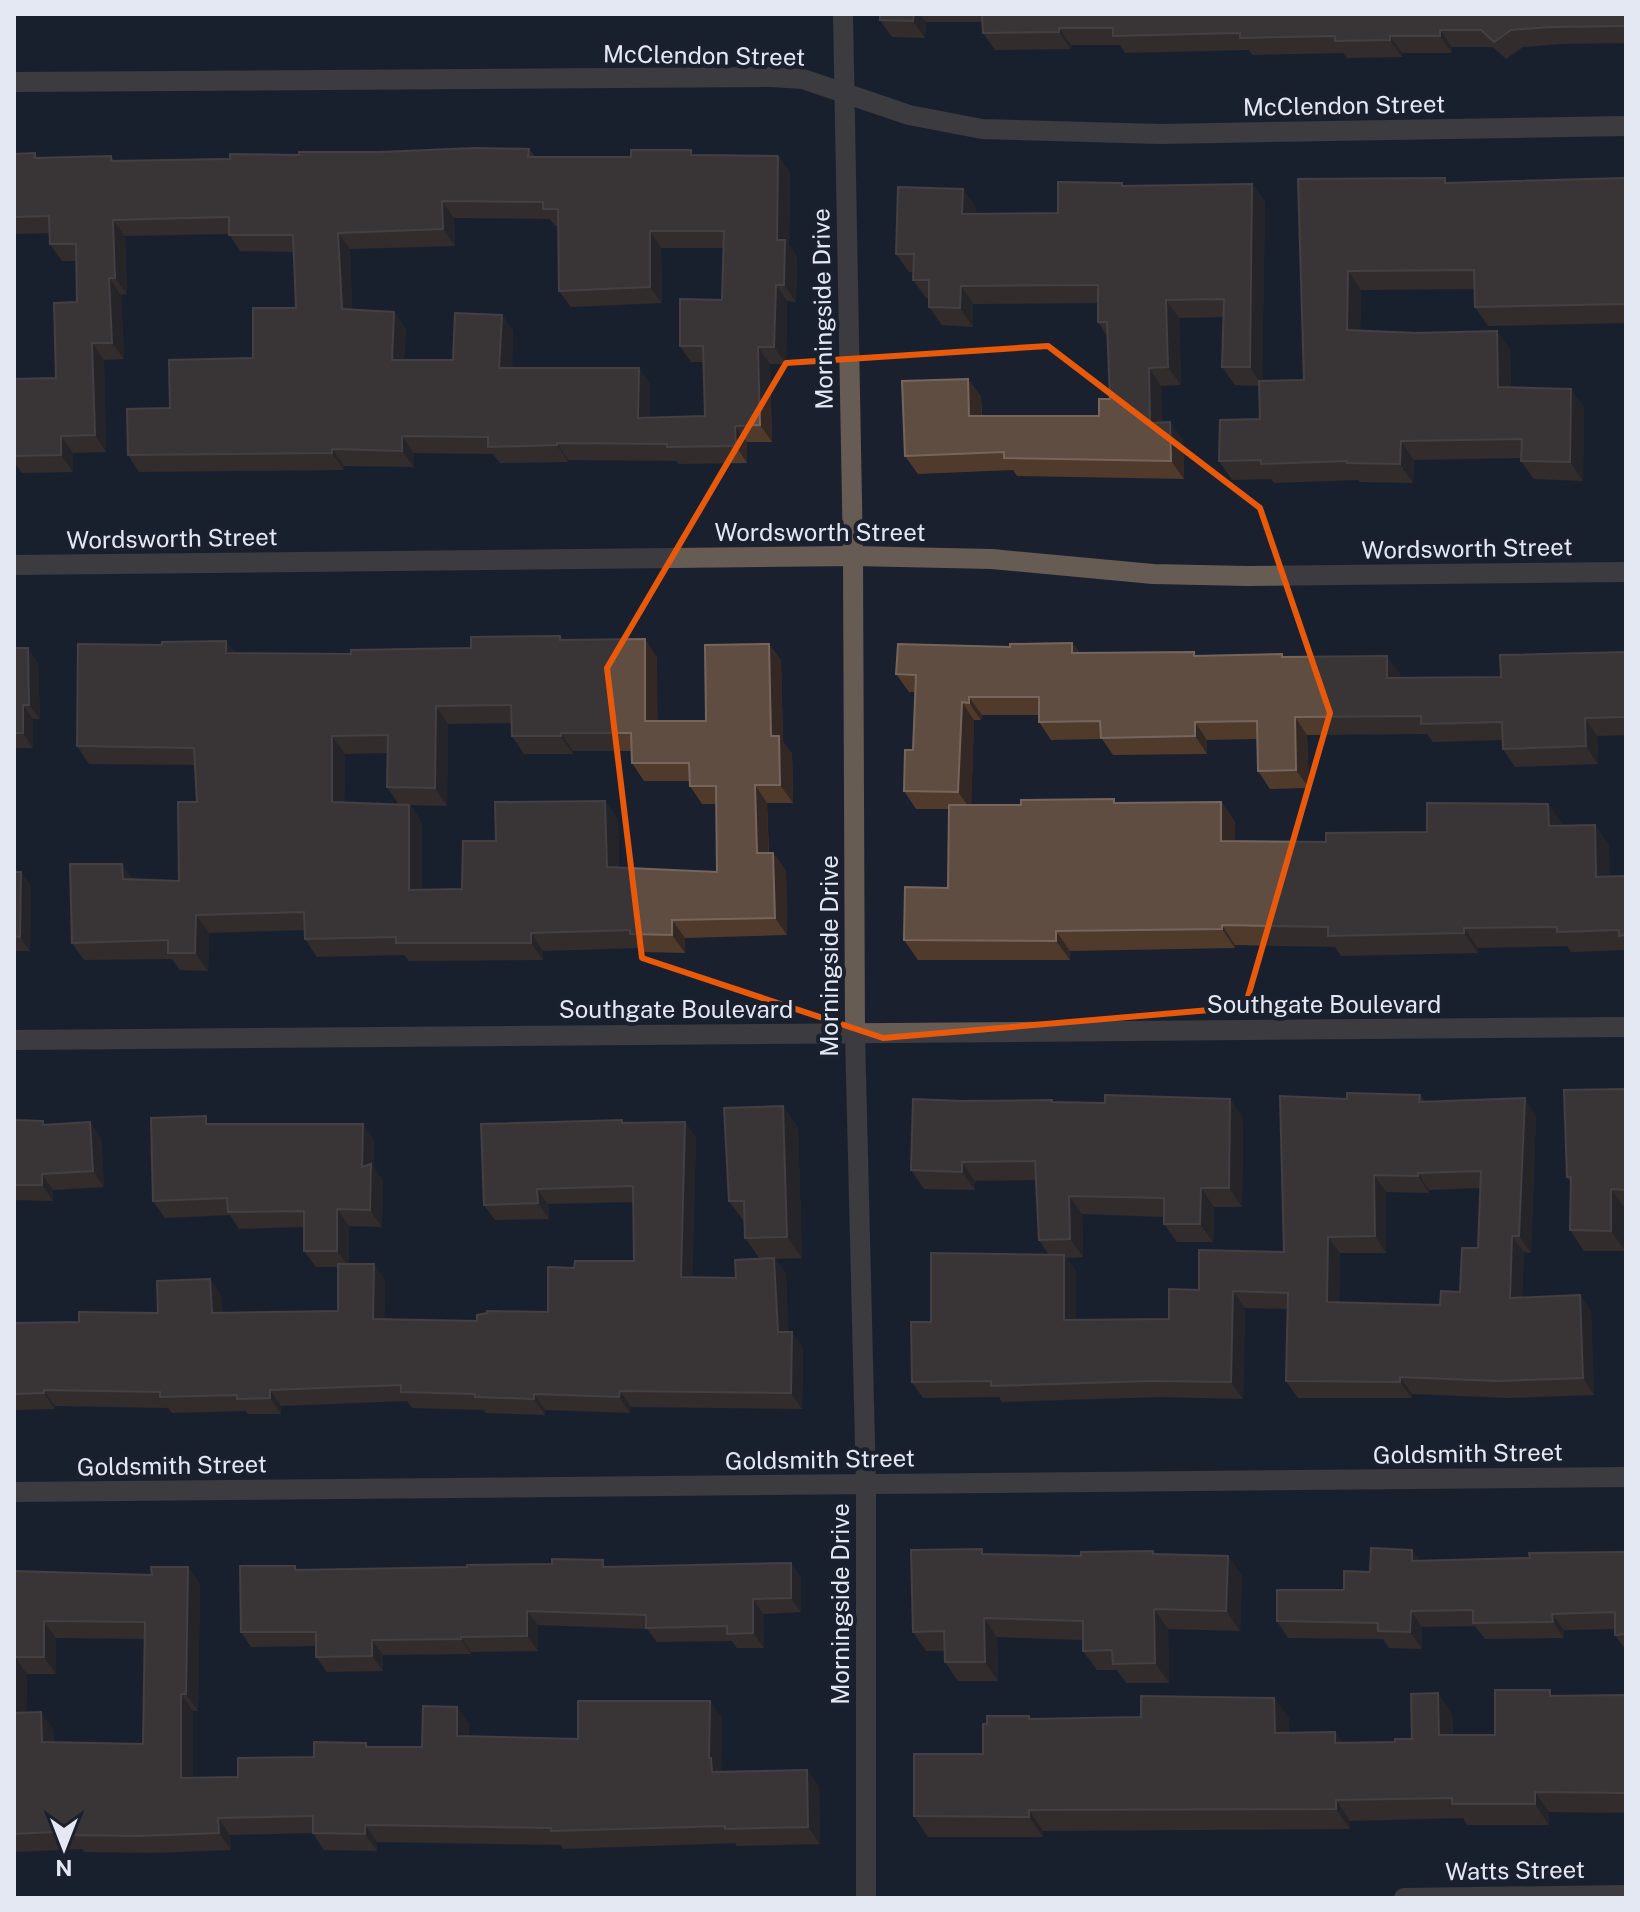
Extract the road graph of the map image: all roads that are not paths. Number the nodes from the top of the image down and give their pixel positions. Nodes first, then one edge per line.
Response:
1 (843, 14) edge
2 (14, 82) edge
3 (843, 91) junction
4 (1626, 126) edge
5 (853, 556) junction
6 (14, 565) edge
7 (1626, 572) edge
8 (1626, 1027) edge
9 (855, 1034) junction
10 (14, 1040) edge
11 (1626, 1477) edge
12 (866, 1485) junction
13 (14, 1492) edge
14 (1626, 1895) edge
15 (866, 1898) edge
16 (1404, 1898) edge

1 - 3 street, Morningside Drive
2 - 3 street, McClendon Street
3 - 4 street, McClendon Street
3 - 5 street, Morningside Drive
5 - 6 street, Wordsworth Street
5 - 7 street, Wordsworth Street
5 - 9 street, Morningside Drive
8 - 9 street, Southgate Boulevard
9 - 10 street, Southgate Boulevard
9 - 12 street, Morningside Drive
11 - 12 street, Goldsmith Street
12 - 13 street, Goldsmith Street
12 - 15 street, Morningside Drive
14 - 16 street, Watts Street

